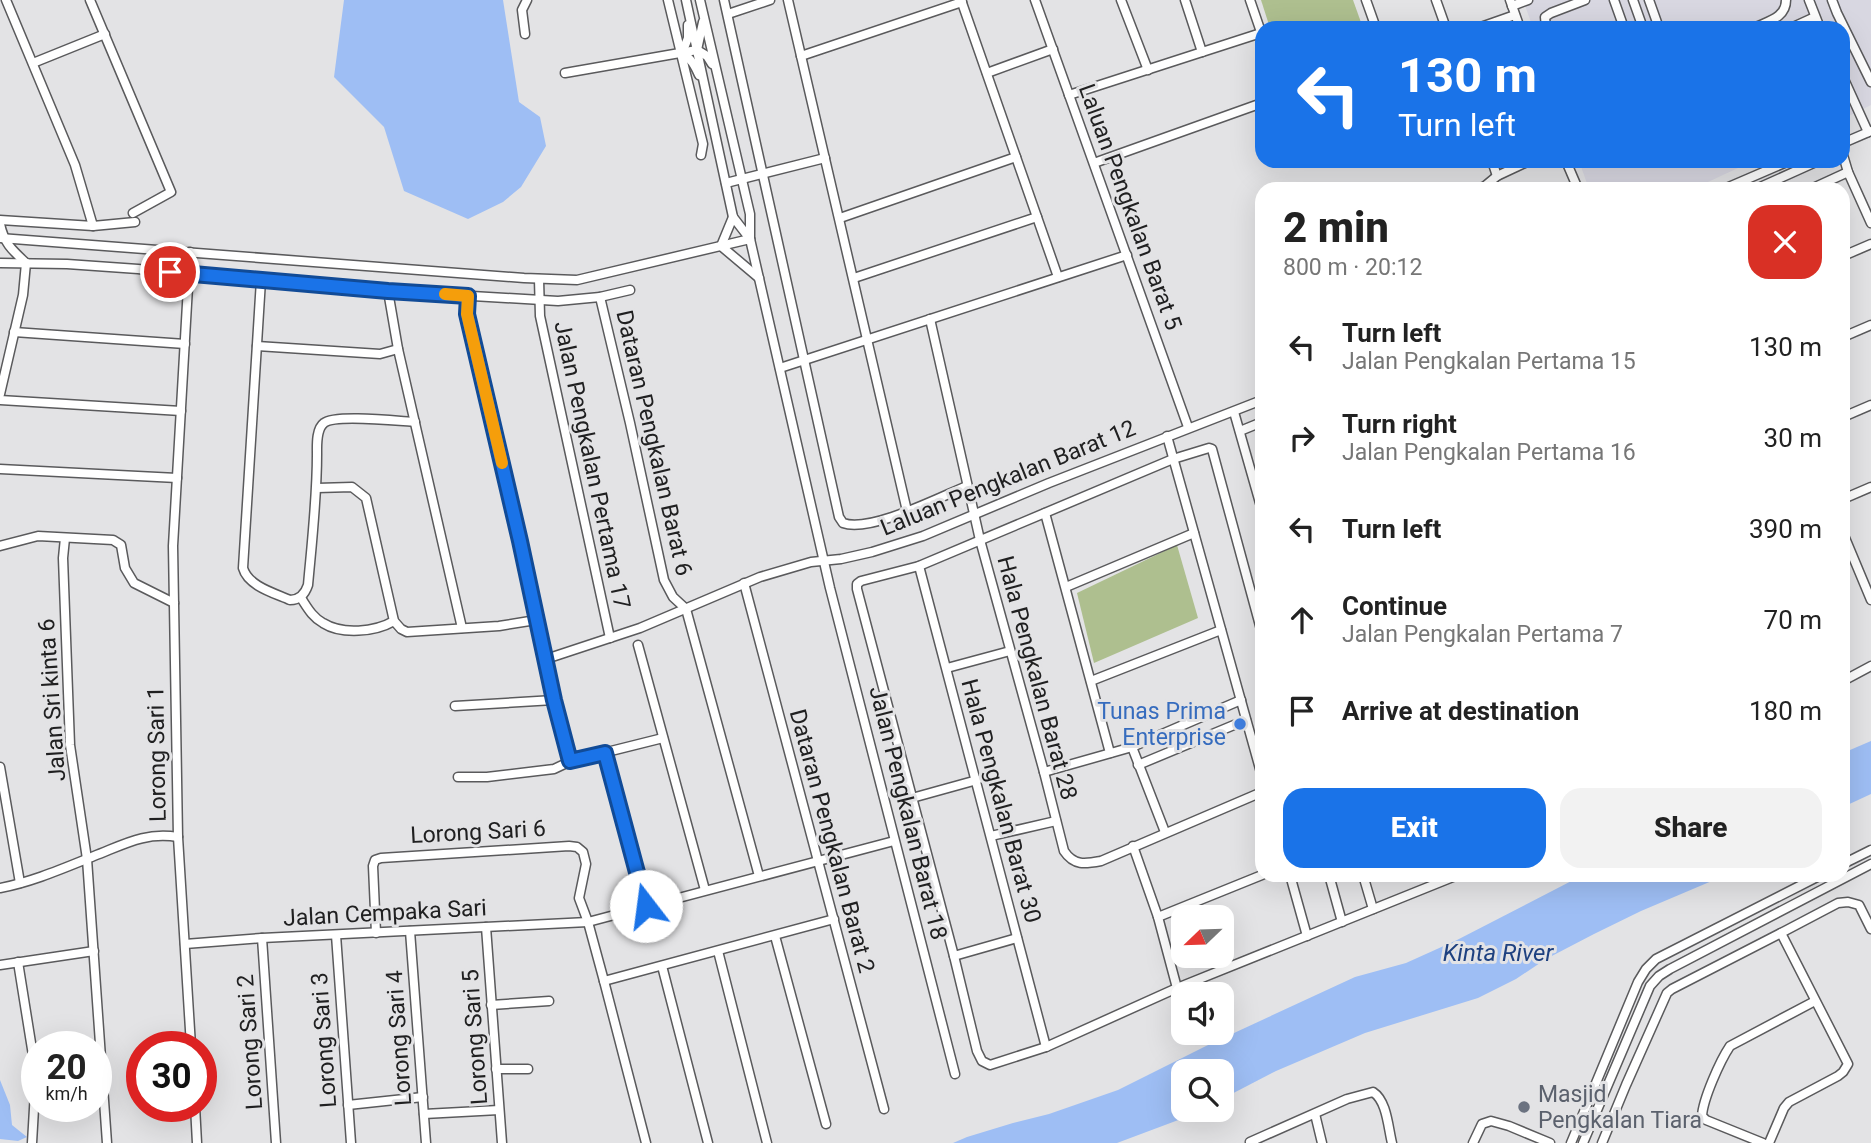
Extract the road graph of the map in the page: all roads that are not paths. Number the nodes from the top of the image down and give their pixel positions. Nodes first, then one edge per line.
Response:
1 (6, 0) edge
2 (90, 0) edge
3 (527, 0) edge
4 (668, 0) edge
5 (700, 0) edge
6 (724, 0) edge
7 (770, 0) edge
8 (788, 0) edge
9 (1035, 0) edge
10 (1121, 0) edge
11 (1185, 0) edge
12 (1250, 0) edge
13 (1366, 0) edge
14 (1436, 0) edge
15 (1528, 0) edge
16 (1585, 0) edge
17 (1614, 0) edge
18 (1634, 0) edge
19 (1649, 0) edge
20 (1786, 0) edge
21 (1809, 0) edge
22 (1832, 0) edge
23 (962, 1) edge
24 (1511, 3) edge
25 (687, 4) edge
26 (728, 14) junction
27 (1515, 15) junction
28 (704, 16) junction
29 (1815, 17) junction
30 (1257, 21) edge
31 (1374, 21) edge
32 (1444, 21) edge
33 (1498, 21) edge
34 (1517, 21) edge
35 (1545, 21) edge
36 (1622, 21) edge
37 (1641, 21) edge
38 (1656, 21) edge
39 (1769, 21) edge
40 (1806, 21) edge
41 (1817, 21) edge
42 (1842, 21) edge
43 (105, 34) junction
44 (525, 34) dead end
45 (1255, 36) edge
46 (1850, 38) edge
47 (1053, 49) junction
48 (697, 50) junction
49 (1202, 52) junction
50 (681, 53) junction
51 (802, 56) junction
52 (33, 63) junction
53 (1148, 70) junction
54 (565, 73) dead end
55 (987, 74) junction
56 (718, 78) junction
57 (1871, 82) edge
58 (706, 91) junction
59 (1850, 91) edge
60 (1069, 95) junction
61 (1255, 106) edge
62 (1870, 132) edge
63 (1850, 140) edge
64 (701, 155) dead end
65 (1016, 156) junction
66 (825, 158) junction
67 (1094, 163) junction
68 (1494, 168) edge
69 (1514, 168) edge
70 (1773, 168) edge
71 (1802, 168) edge
72 (1847, 168) edge
73 (1848, 172) junction
74 (764, 174) junction
75 (1497, 176) junction
76 (742, 179) junction
77 (1490, 182) edge
78 (1740, 182) edge
79 (1772, 182) edge
80 (1826, 182) edge
81 (726, 183) junction
82 (733, 217) junction
83 (1037, 217) junction
84 (839, 218) junction
85 (0, 222) edge
86 (1871, 223) edge
87 (93, 226) junction
88 (1, 238) edge
89 (750, 239) junction
90 (1871, 244) edge
91 (721, 246) junction
92 (190, 252) junction
93 (1850, 253) edge
94 (1127, 255) junction
95 (0, 263) edge
96 (26, 263) junction
97 (190, 275) junction
98 (1058, 277) junction
99 (760, 278) junction
100 (854, 278) junction
101 (539, 279) junction
102 (261, 280) junction
103 (630, 290) dead end
104 (388, 291) junction
105 (468, 296) junction
106 (600, 298) junction
107 (539, 299) junction
108 (930, 319) junction
109 (1871, 325) edge
110 (14, 332) junction
111 (1850, 334) edge
112 (868, 339) junction
113 (185, 344) junction
114 (257, 346) junction
115 (398, 349) junction
116 (805, 360) junction
117 (780, 368) junction
118 (0, 394) edge
119 (0, 400) edge
120 (1255, 403) edge
121 (1871, 405) edge
122 (181, 411) junction
123 (1234, 412) junction
124 (1850, 414) edge
125 (415, 422) junction
126 (1255, 425) edge
127 (1188, 427) junction
128 (1240, 431) junction
129 (1167, 436) junction
130 (1173, 458) junction
131 (0, 468) edge
132 (177, 478) junction
133 (1255, 484) edge
134 (967, 486) junction
135 (1871, 487) edge
136 (317, 488) junction
137 (1850, 496) edge
138 (907, 511) junction
139 (1045, 513) junction
140 (974, 515) junction
141 (1194, 533) junction
142 (65, 538) junction
143 (979, 540) junction
144 (0, 546) edge
145 (1850, 550) edge
146 (825, 561) junction
147 (919, 566) junction
148 (744, 583) junction
149 (1066, 587) junction
150 (301, 597) junction
151 (1871, 600) edge
152 (174, 603) junction
153 (1255, 607) edge
154 (686, 609) junction
155 (536, 620) junction
156 (394, 621) junction
157 (462, 628) junction
158 (1221, 630) junction
159 (610, 638) junction
160 (638, 645) dead end
161 (1010, 651) junction
162 (546, 659) junction
163 (1871, 666) edge
164 (947, 668) junction
165 (1850, 677) edge
166 (1091, 681) junction
167 (554, 700) junction
168 (1241, 700) junction
169 (455, 706) dead end
170 (1246, 720) junction
171 (663, 738) junction
172 (1132, 747) junction
173 (1255, 752) edge
174 (605, 753) junction
175 (1110, 753) junction
176 (570, 761) junction
177 (1138, 765) junction
178 (0, 767) edge
179 (1044, 772) junction
180 (458, 777) dead end
181 (976, 780) junction
182 (1255, 795) edge
183 (912, 798) junction
184 (1056, 821) junction
185 (1165, 832) junction
186 (991, 836) junction
187 (178, 838) junction
188 (894, 841) junction
189 (1133, 846) junction
190 (1871, 850) edge
191 (87, 859) junction
192 (817, 860) junction
193 (1850, 860) edge
194 (1871, 864) edge
195 (1850, 875) edge
196 (759, 876) junction
197 (1255, 878) edge
198 (1292, 882) edge
199 (1331, 882) edge
200 (1365, 882) edge
201 (1440, 882) edge
202 (1807, 882) edge
203 (1837, 882) edge
204 (20, 883) junction
205 (0, 888) edge
206 (705, 890) junction
207 (646, 906) junction
208 (1373, 909) junction
209 (1158, 917) junction
210 (834, 919) junction
211 (588, 922) junction
212 (1342, 922) junction
213 (486, 927) junction
214 (1871, 929) edge
215 (410, 931) junction
216 (376, 933) junction
217 (337, 935) junction
218 (1777, 935) junction
219 (775, 936) junction
220 (1307, 936) junction
221 (262, 938) junction
222 (1017, 938) junction
223 (185, 944) junction
224 (94, 951) junction
225 (718, 951) junction
226 (954, 956) junction
227 (18, 962) junction
228 (0, 965) edge
229 (662, 966) junction
230 (604, 981) junction
231 (1175, 982) edge
232 (1192, 982) edge
233 (1171, 991) edge
234 (549, 1001) dead end
235 (1815, 1001) junction
236 (491, 1005) junction
237 (29, 1031) edge
238 (97, 1031) edge
239 (190, 1031) edge
240 (1046, 1047) junction
241 (496, 1069) junction
242 (528, 1069) dead end
243 (955, 1074) dead end
244 (1594, 1089) junction
245 (1604, 1094) junction
246 (423, 1097) junction
247 (1618, 1102) junction
248 (348, 1105) junction
249 (884, 1109) dead end
250 (499, 1110) junction
251 (424, 1114) junction
252 (1315, 1114) junction
253 (33, 1122) edge
254 (105, 1122) edge
255 (196, 1122) edge
256 (826, 1124) dead end
257 (32, 1143) edge
258 (107, 1143) edge
259 (197, 1143) edge
260 (276, 1143) edge
261 (351, 1143) edge
262 (426, 1143) edge
263 (502, 1143) edge
264 (646, 1143) edge
265 (708, 1143) edge
266 (767, 1143) edge
267 (1249, 1143) edge
268 (1322, 1143) edge
269 (1392, 1143) edge
270 (1473, 1143) edge
271 (1550, 1143) edge
272 (1571, 1143) edge
273 (1583, 1143) edge
274 (1602, 1143) edge
275 (1763, 1143) edge
276 (1769, 1143) edge

1 - 52 street
2 - 43 street
3 - 44 street
4 - 50 street
5 - 28 street
6 - 26 street
7 - 26 street
8 - 51 street
9 - 47 street, Laluan Pengkalan Barat 5
10 - 53 street
11 - 49 street
12 - 30 street
13 - 31 street
14 - 32 street
15 - 24 street
16 - 35 street
17 - 36 street
18 - 37 street
19 - 38 street
20 - 39 street
21 - 29 street
22 - 42 street
23 - 51 street
23 - 55 street
24 - 27 street
25 - 48 street
25 - 50 street
26 - 74 street
27 - 33 street
27 - 34 street
28 - 48 street
28 - 56 street
29 - 40 street
29 - 41 street
43 - 52 street
43 - 87 street
45 - 49 street
46 - 57 street
47 - 55 street
47 - 60 street, Laluan Pengkalan Barat 5
48 - 50 street
48 - 56 street
48 - 58 street
49 - 53 street
50 - 54 street
50 - 58 street
50 - 64 street
51 - 66 street
52 - 87 street
53 - 60 street
55 - 65 street
56 - 76 street
58 - 81 street
59 - 62 street
60 - 67 street, Laluan Pengkalan Barat 5
61 - 67 street
62 - 63 street
65 - 83 street
65 - 84 street
66 - 74 street
66 - 84 street
67 - 94 street, Laluan Pengkalan Barat 5
68 - 75 street
69 - 75 street
70 - 78 street
71 - 79 street
72 - 73 street
73 - 80 street
73 - 86 street
74 - 76 street
74 - 116 street
75 - 77 street
76 - 81 street
76 - 89 street
81 - 82 street
82 - 89 street
82 - 91 street
83 - 98 street
83 - 100 street
84 - 100 street
85 - 87 street
85 - 88 street
88 - 92 street
88 - 96 street
89 - 91 street
89 - 99 street, Jalan Pengkalan Barat 18
90 - 93 street
91 - 99 street
91 - 101 street
92 - 97 street, Lorong Sari 1
92 - 101 street
94 - 98 street
94 - 127 street, Laluan Pengkalan Barat 5
95 - 96 street
96 - 97 street
96 - 110 street
97 - 102 street
97 - 113 street, Lorong Sari 1
98 - 108 street
99 - 117 street, Jalan Pengkalan Barat 18
100 - 112 street
101 - 107 street, Jalan Pengkalan Pertama 17
102 - 104 street
102 - 114 street
103 - 106 street
104 - 105 street
104 - 115 street
105 - 107 street
105 - 155 street
106 - 107 street
106 - 154 street, Dataran Pengkalan Barat 6
107 - 159 street, Jalan Pengkalan Pertama 17
108 - 112 street
108 - 134 street, Hala Pengkalan Barat 28
109 - 111 street
110 - 113 street
110 - 118 street
112 - 116 street
112 - 138 street
113 - 122 street, Lorong Sari 1
114 - 115 street
114 - 150 street
115 - 125 street
116 - 117 street
116 - 138 street
117 - 146 street, Jalan Pengkalan Barat 18
119 - 122 street
120 - 123 street, Laluan Pengkalan Barat 12
121 - 124 street
122 - 132 street, Lorong Sari 1
123 - 127 street, Laluan Pengkalan Barat 12
123 - 128 street
125 - 136 street
125 - 157 street
126 - 128 street
127 - 129 street, Laluan Pengkalan Barat 12
128 - 133 street
129 - 130 street
129 - 140 street, Laluan Pengkalan Barat 12
130 - 139 street
130 - 141 street
130 - 153 street
131 - 132 street
132 - 152 street, Lorong Sari 1
134 - 138 street
134 - 140 street, Hala Pengkalan Barat 28
135 - 137 street
136 - 150 street
136 - 156 street
139 - 143 street
139 - 149 street
140 - 143 street, Hala Pengkalan Barat 28
140 - 146 street, Laluan Pengkalan Barat 12
141 - 149 street
141 - 158 street
142 - 144 street
142 - 152 street
142 - 191 street, Jalan Sri kinta 6
143 - 147 street
143 - 161 street, Hala Pengkalan Barat 28
145 - 151 street
146 - 148 street, Laluan Pengkalan Barat 12
146 - 188 street, Jalan Pengkalan Barat 18
147 - 164 street, Hala Pengkalan Barat 30
147 - 183 street
148 - 154 street, Laluan Pengkalan Barat 12
148 - 192 street, Dataran Pengkalan Barat 2
149 - 166 street
150 - 156 street
152 - 187 street, Lorong Sari 1
154 - 159 street, Laluan Pengkalan Barat 12
154 - 196 street, Dataran Pengkalan Barat 6
155 - 157 street
155 - 162 street
156 - 157 street
158 - 166 street
158 - 168 street
159 - 162 street, Laluan Pengkalan Barat 12
160 - 171 street
161 - 164 street
161 - 179 street, Hala Pengkalan Barat 28
162 - 167 street
163 - 165 street
164 - 181 street, Hala Pengkalan Barat 30
166 - 175 street
167 - 169 street
167 - 176 street
168 - 170 street
168 - 172 street
170 - 173 street
170 - 177 street
171 - 174 street
171 - 206 street
172 - 175 street
172 - 177 street
174 - 176 street
174 - 207 street
175 - 179 street
176 - 180 street
177 - 185 street
178 - 204 street
179 - 184 street, Hala Pengkalan Barat 28
181 - 183 street
181 - 186 street, Hala Pengkalan Barat 30
182 - 185 street
183 - 226 street
184 - 186 street
184 - 189 street, Hala Pengkalan Barat 28
185 - 189 street
186 - 222 street, Hala Pengkalan Barat 30
187 - 191 street
187 - 223 street, Lorong Sari 1
188 - 192 street, Jalan Cempaka Sari
188 - 243 street, Jalan Pengkalan Barat 18
189 - 209 street
190 - 193 street
191 - 204 street
191 - 224 street
192 - 196 street, Jalan Cempaka Sari
192 - 210 street, Dataran Pengkalan Barat 2
194 - 195 street
196 - 206 street, Jalan Cempaka Sari
197 - 209 street
198 - 220 street
199 - 212 street
200 - 208 street
201 - 208 street
202 - 244 street
203 - 245 street
204 - 205 street
206 - 207 street, Jalan Cempaka Sari
207 - 211 street, Jalan Cempaka Sari
208 - 212 street
209 - 231 street
210 - 219 street
210 - 249 street, Dataran Pengkalan Barat 2
211 - 213 street, Jalan Cempaka Sari
211 - 216 street, Lorong Sari 6
211 - 230 street
212 - 220 street
213 - 215 street, Jalan Cempaka Sari
213 - 236 street, Lorong Sari 5
214 - 218 street
215 - 216 street, Jalan Cempaka Sari
215 - 246 street, Lorong Sari 4
216 - 217 street, Jalan Cempaka Sari
217 - 221 street, Jalan Cempaka Sari
217 - 248 street, Lorong Sari 3
218 - 235 street
218 - 247 street
219 - 225 street
219 - 256 street
220 - 232 street
221 - 223 street, Jalan Cempaka Sari
221 - 260 street, Lorong Sari 2
222 - 226 street
222 - 240 street, Hala Pengkalan Barat 30
223 - 239 street, Lorong Sari 1
224 - 227 street
224 - 238 street
225 - 229 street
225 - 266 street
226 - 240 street
227 - 228 street
227 - 237 street
229 - 230 street
229 - 265 street
230 - 264 street
233 - 240 street
234 - 236 street
235 - 275 street
235 - 276 street
236 - 241 street, Lorong Sari 5
241 - 242 street
241 - 250 street, Lorong Sari 5
244 - 245 street
244 - 272 street
245 - 247 street
245 - 273 street
246 - 248 street
246 - 251 street, Lorong Sari 4
247 - 274 street
248 - 261 street, Lorong Sari 3
250 - 251 street
250 - 263 street, Lorong Sari 5
251 - 262 street, Lorong Sari 4
252 - 267 street
252 - 268 street
252 - 269 street
253 - 257 street
254 - 258 street
255 - 259 street
270 - 271 street

